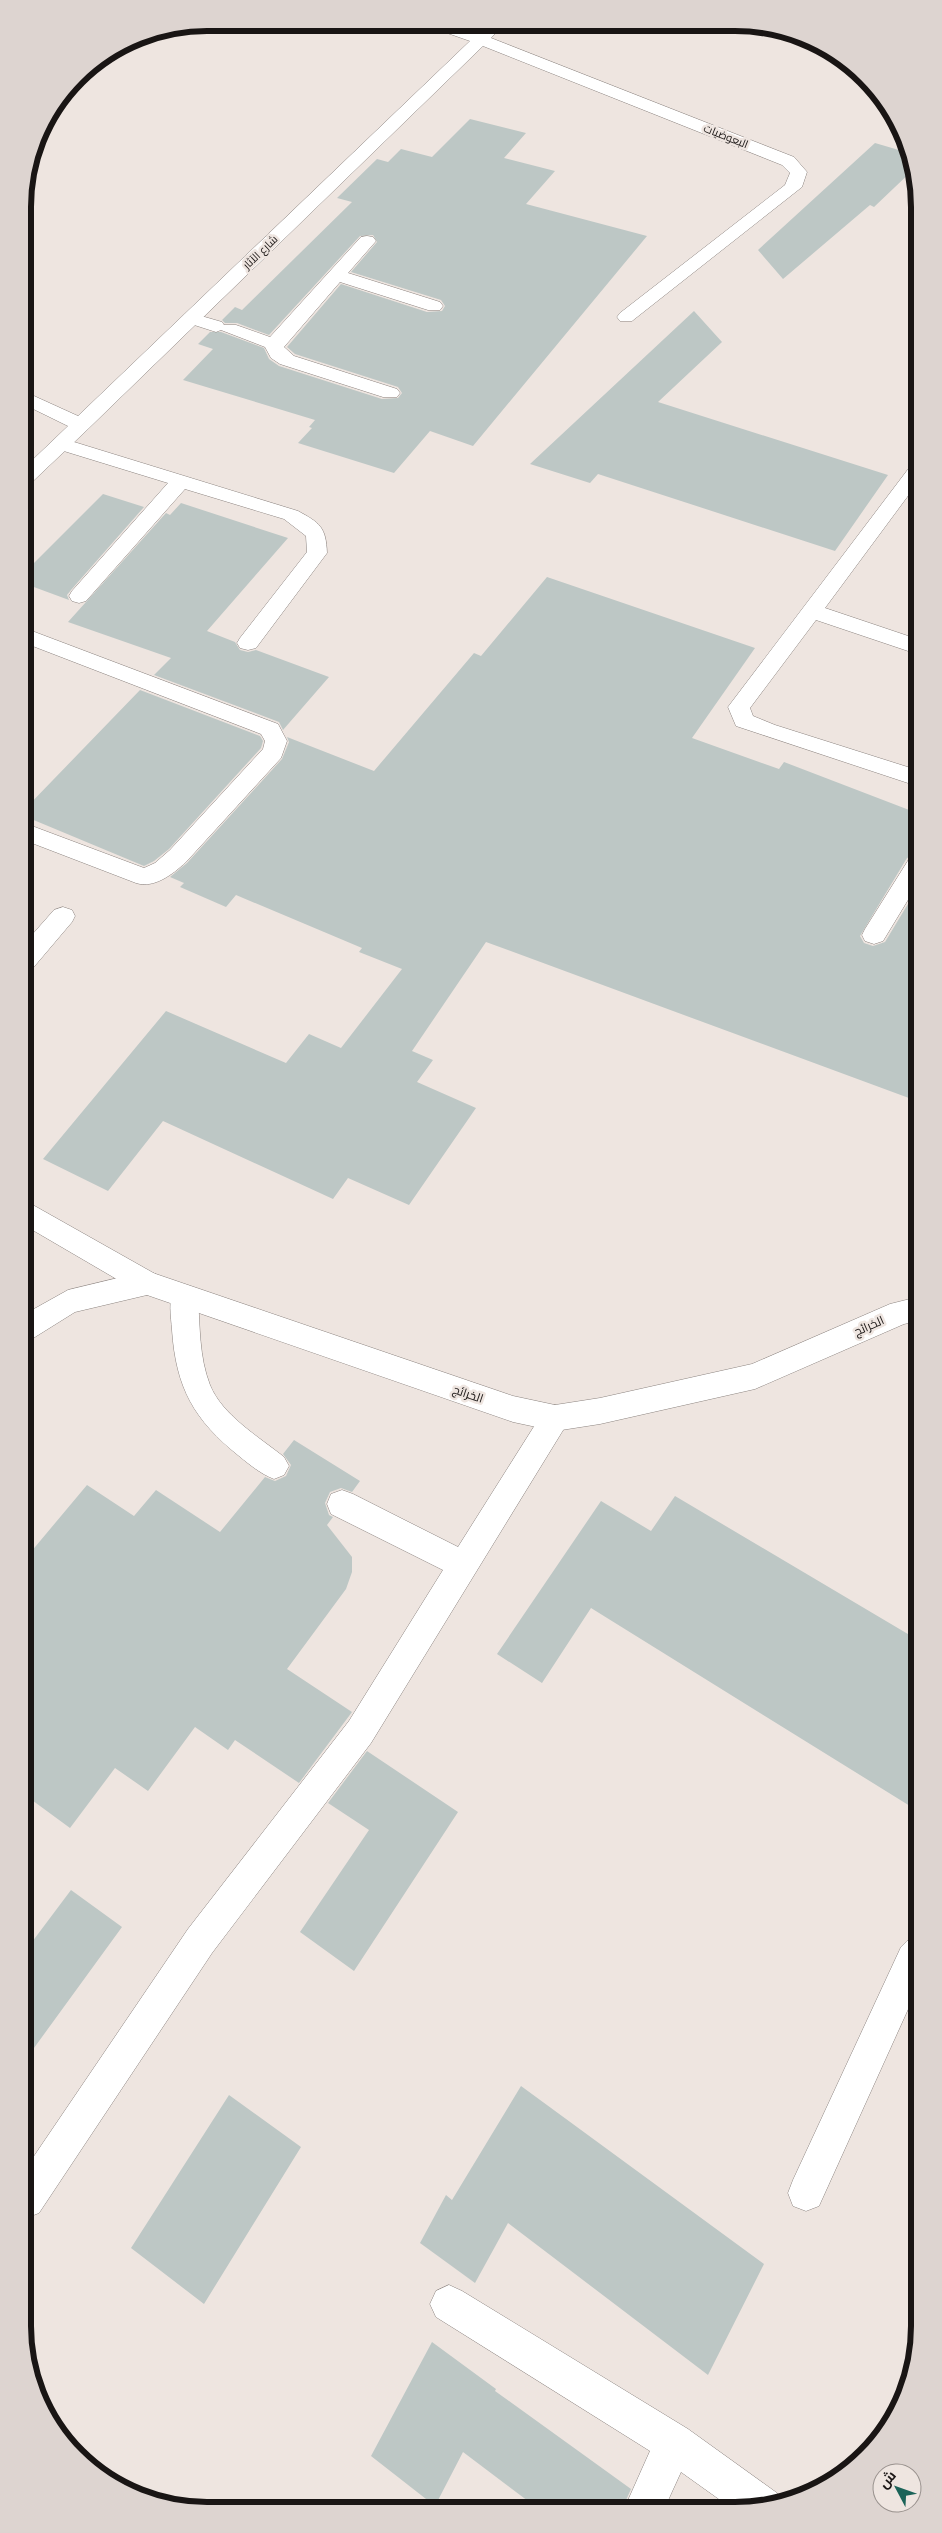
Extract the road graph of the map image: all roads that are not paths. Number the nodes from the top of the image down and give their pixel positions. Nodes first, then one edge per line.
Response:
1 (489, 31) edge
2 (456, 32) edge
3 (480, 40) junction
4 (367, 241) dead end
5 (336, 275) junction
6 (434, 306) dead end
7 (626, 317) dead end
8 (191, 318) junction
9 (274, 344) junction
10 (390, 393) dead end
11 (32, 401) edge
12 (81, 425) junction
13 (61, 444) junction
14 (32, 472) edge
15 (911, 479) edge
16 (180, 481) junction
17 (79, 596) dead end
18 (811, 611) junction
19 (32, 638) edge
20 (248, 643) dead end
21 (911, 645) edge
22 (911, 776) edge
23 (32, 834) edge
24 (911, 875) edge
25 (63, 916) dead end
26 (874, 935) dead end
27 (32, 952) edge
28 (32, 1215) edge
29 (146, 1283) junction
30 (184, 1297) junction
31 (910, 1311) edge
32 (31, 1324) edge
33 (554, 1418) junction
34 (274, 1466) dead end
35 (342, 1504) dead end
36 (464, 1565) junction
37 (910, 1965) edge
38 (31, 2192) edge
39 (806, 2193) dead end
40 (449, 2304) dead end
41 (674, 2443) junction
42 (754, 2500) edge
43 (647, 2502) edge

1 - 3 street, شارع الآثار
2 - 3 street, البعوضيات
3 - 7 street, البعوضيات
3 - 8 street, شارع الآثار
4 - 5 street
5 - 6 street
5 - 9 street
8 - 9 street
8 - 12 street, شارع الآثار
9 - 10 street
11 - 12 street
12 - 13 street, شارع الآثار
13 - 14 street, شارع الآثار
13 - 16 street
15 - 18 street
16 - 17 street
16 - 20 street
18 - 21 street
18 - 22 street
19 - 23 street
24 - 26 street
25 - 27 street
28 - 29 street, الخرائج
29 - 30 street, الخرائج
29 - 32 street
30 - 33 street, الخرائج
30 - 34 street
31 - 33 street, الخرائج
33 - 36 street
35 - 36 street
36 - 38 street
37 - 39 street
40 - 41 street
41 - 42 street
41 - 43 street

